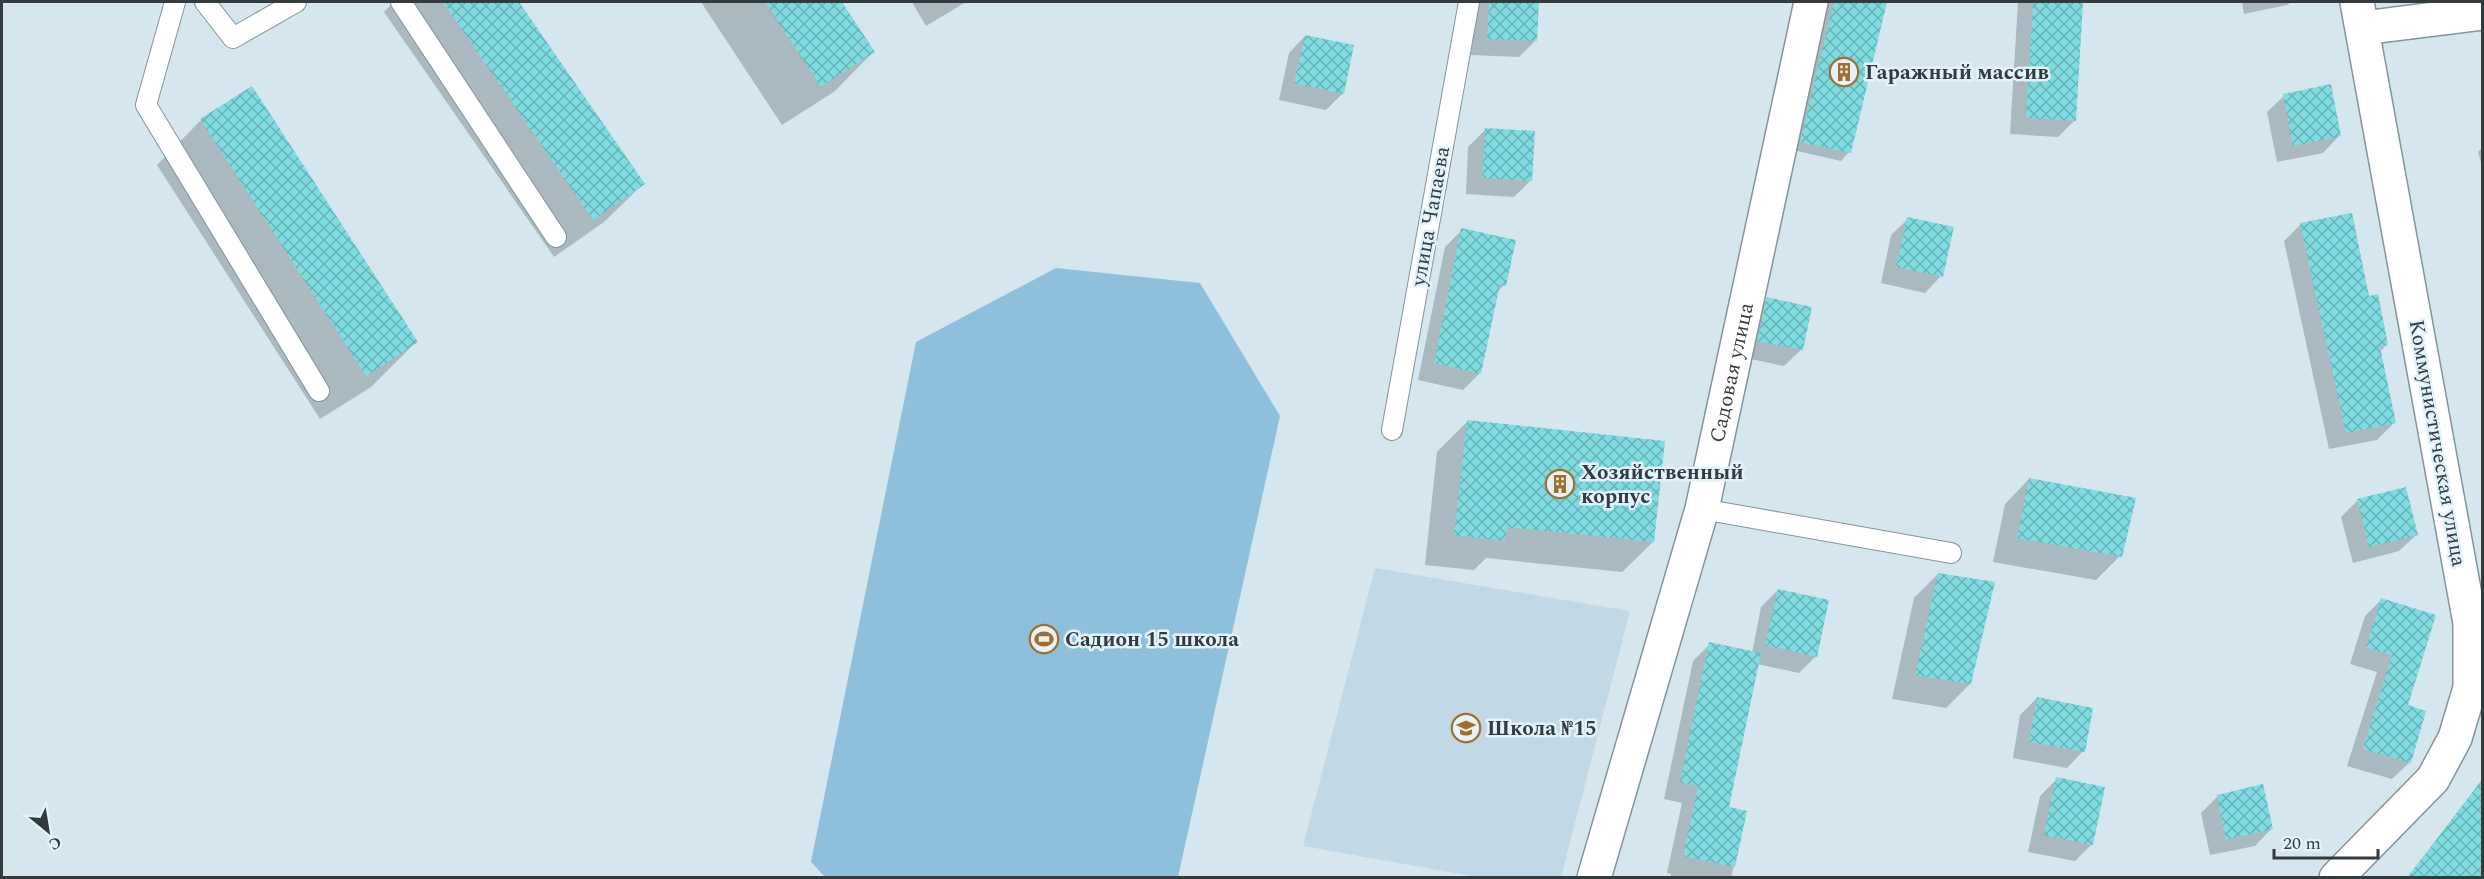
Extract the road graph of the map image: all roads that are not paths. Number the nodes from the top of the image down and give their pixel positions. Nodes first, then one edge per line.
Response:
1 (175, 2) edge
2 (205, 2) edge
3 (296, 2) edge
4 (401, 2) edge
5 (1469, 2) edge
6 (1811, 2) edge
7 (2482, 13) edge
8 (2360, 15) edge
9 (556, 237) dead end
10 (319, 391) dead end
11 (1392, 430) dead end
12 (1702, 509) junction
13 (1951, 553) dead end
14 (1594, 878) edge
15 (2336, 878) edge

1 - 10 lane
2 - 3 lane
4 - 9 lane
5 - 11 lane, улица Чапаева
6 - 12 street, Садовая улица
7 - 8 street
8 - 15 street, Коммунистическая улица
12 - 13 lane
12 - 14 street, Садовая улица

